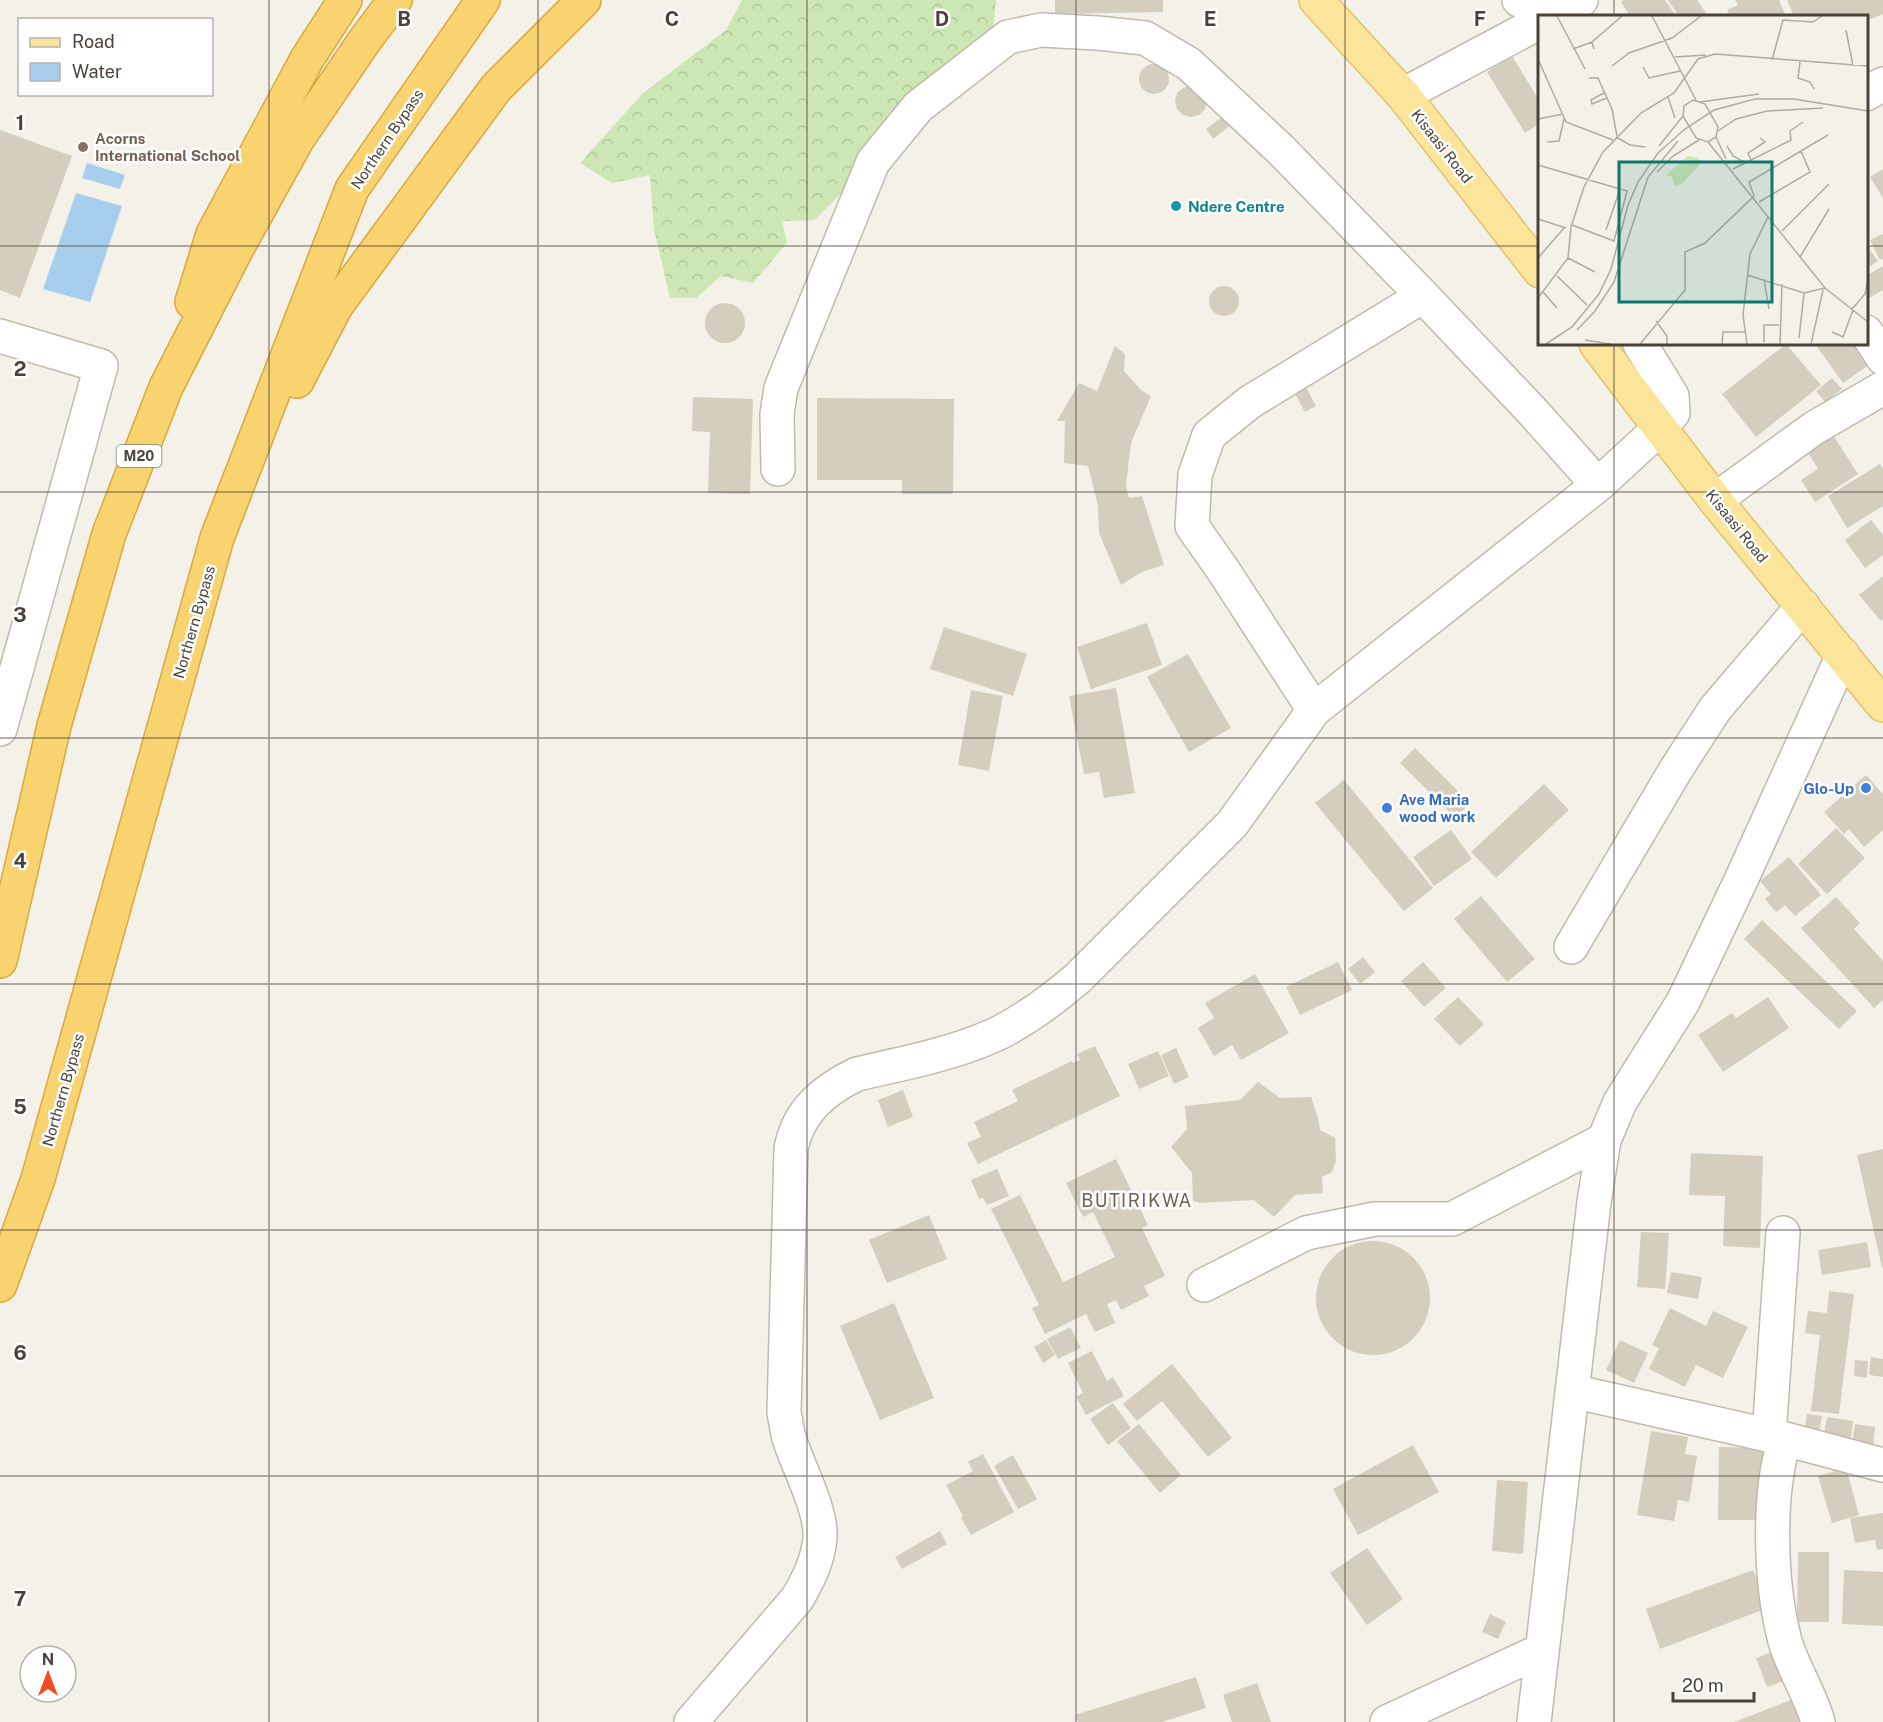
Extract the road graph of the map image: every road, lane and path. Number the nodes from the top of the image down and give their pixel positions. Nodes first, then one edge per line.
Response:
1 (345, 0) edge
2 (395, 0) edge
3 (483, 0) edge
4 (584, 0) edge
5 (1316, 0) edge
6 (1519, 0) edge
7 (1581, 0) edge
8 (1588, 0) edge
9 (1334, 13) edge
10 (1549, 15) edge
11 (1553, 15) edge
12 (1600, 15) edge
13 (1538, 23) edge
14 (1883, 84) edge
15 (1868, 93) edge
16 (1403, 95) junction
17 (1538, 270) edge
18 (1423, 296) junction
19 (1868, 335) edge
20 (1, 340) edge
21 (1597, 345) edge
22 (1641, 345) edge
23 (1883, 358) edge
24 (166, 387) junction
25 (1883, 388) edge
26 (1660, 428) junction
27 (778, 469) dead end
28 (1598, 485) junction
29 (1715, 500) junction
30 (217, 538) junction
31 (1803, 606) junction
32 (1843, 655) junction
33 (1883, 705) edge
34 (1314, 710) junction
35 (0, 729) edge
36 (1571, 947) dead end
37 (0, 961) edge
38 (1604, 1140) junction
39 (1783, 1233) dead end
40 (1204, 1284) dead end
41 (0, 1286) edge
42 (1572, 1391) junction
43 (1777, 1437) junction
44 (1883, 1465) edge
45 (1542, 1650) junction
46 (691, 1722) edge
47 (1387, 1722) edge
48 (1534, 1722) edge
49 (1818, 1722) edge

1 - 24 highway
2 - 24 highway, M20
3 - 30 highway, Northern Bypass
4 - 30 highway
5 - 9 main road, Kisaasi Road
6 - 10 street
7 - 11 street
8 - 12 street
9 - 16 main road, Kisaasi Road
13 - 16 street
14 - 15 street
16 - 17 main road, Kisaasi Road
18 - 27 street
18 - 28 street
18 - 34 street
19 - 23 street
20 - 35 street
21 - 26 main road, Kisaasi Road
22 - 26 street
24 - 37 highway, M20
25 - 29 street
26 - 28 street
26 - 29 main road, Kisaasi Road
28 - 34 street
29 - 31 main road, Kisaasi Road
30 - 41 highway, Northern Bypass
31 - 32 main road, Kisaasi Road
31 - 36 street
32 - 33 main road, Kisaasi Road
32 - 38 street
34 - 46 street
38 - 40 street
38 - 42 street
39 - 43 street
42 - 43 street
42 - 45 street
43 - 44 street
43 - 49 street
45 - 47 street
45 - 48 street

